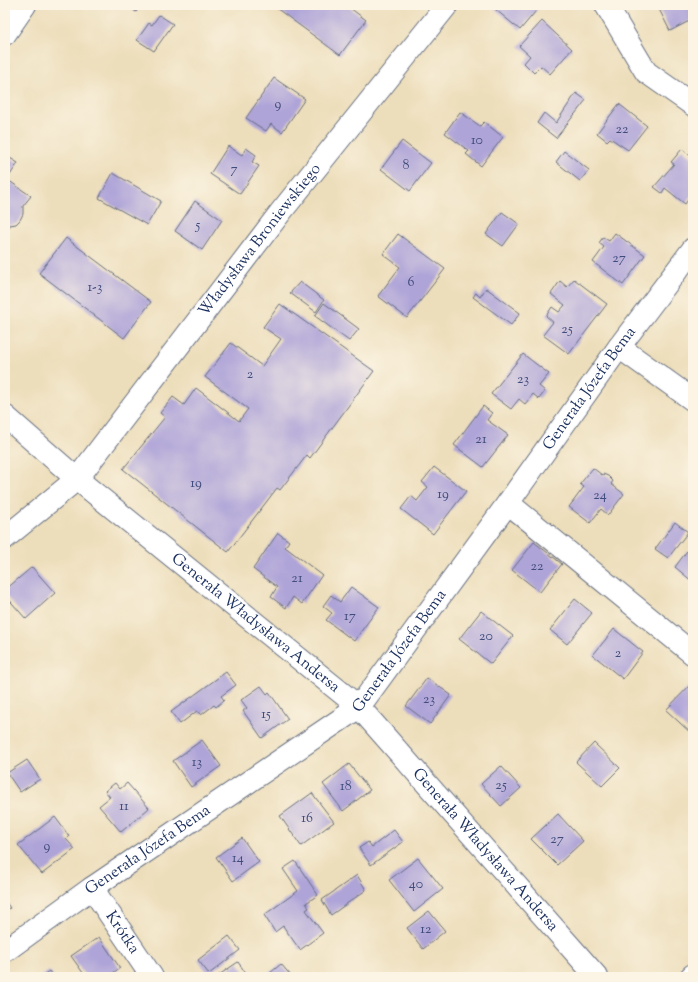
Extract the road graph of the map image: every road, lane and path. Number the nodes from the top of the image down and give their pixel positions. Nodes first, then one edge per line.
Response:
1 (25, 5) edge
2 (448, 5) edge
3 (606, 5) edge
4 (5, 34) edge
5 (693, 105) edge
6 (693, 249) edge
7 (619, 347) junction
8 (693, 400) edge
9 (5, 416) edge
10 (77, 479) junction
11 (508, 503) junction
12 (5, 538) edge
13 (693, 654) edge
14 (359, 708) junction
15 (92, 888) junction
16 (5, 951) edge
17 (152, 977) edge
18 (597, 977) edge

1 - 4 street
2 - 10 street, Władysława Broniewskiego
3 - 5 street
6 - 7 street, Generała Józefa Bema
7 - 8 street
7 - 11 street, Generała Józefa Bema
9 - 10 street, Generała Władysława Andersa
10 - 12 street, Władysława Broniewskiego
10 - 14 street, Generała Władysława Andersa
11 - 13 street
11 - 14 street, Generała Józefa Bema
14 - 15 street, Generała Józefa Bema
14 - 18 street, Generała Władysława Andersa
15 - 16 street, Generała Józefa Bema
15 - 17 street, Krótka

